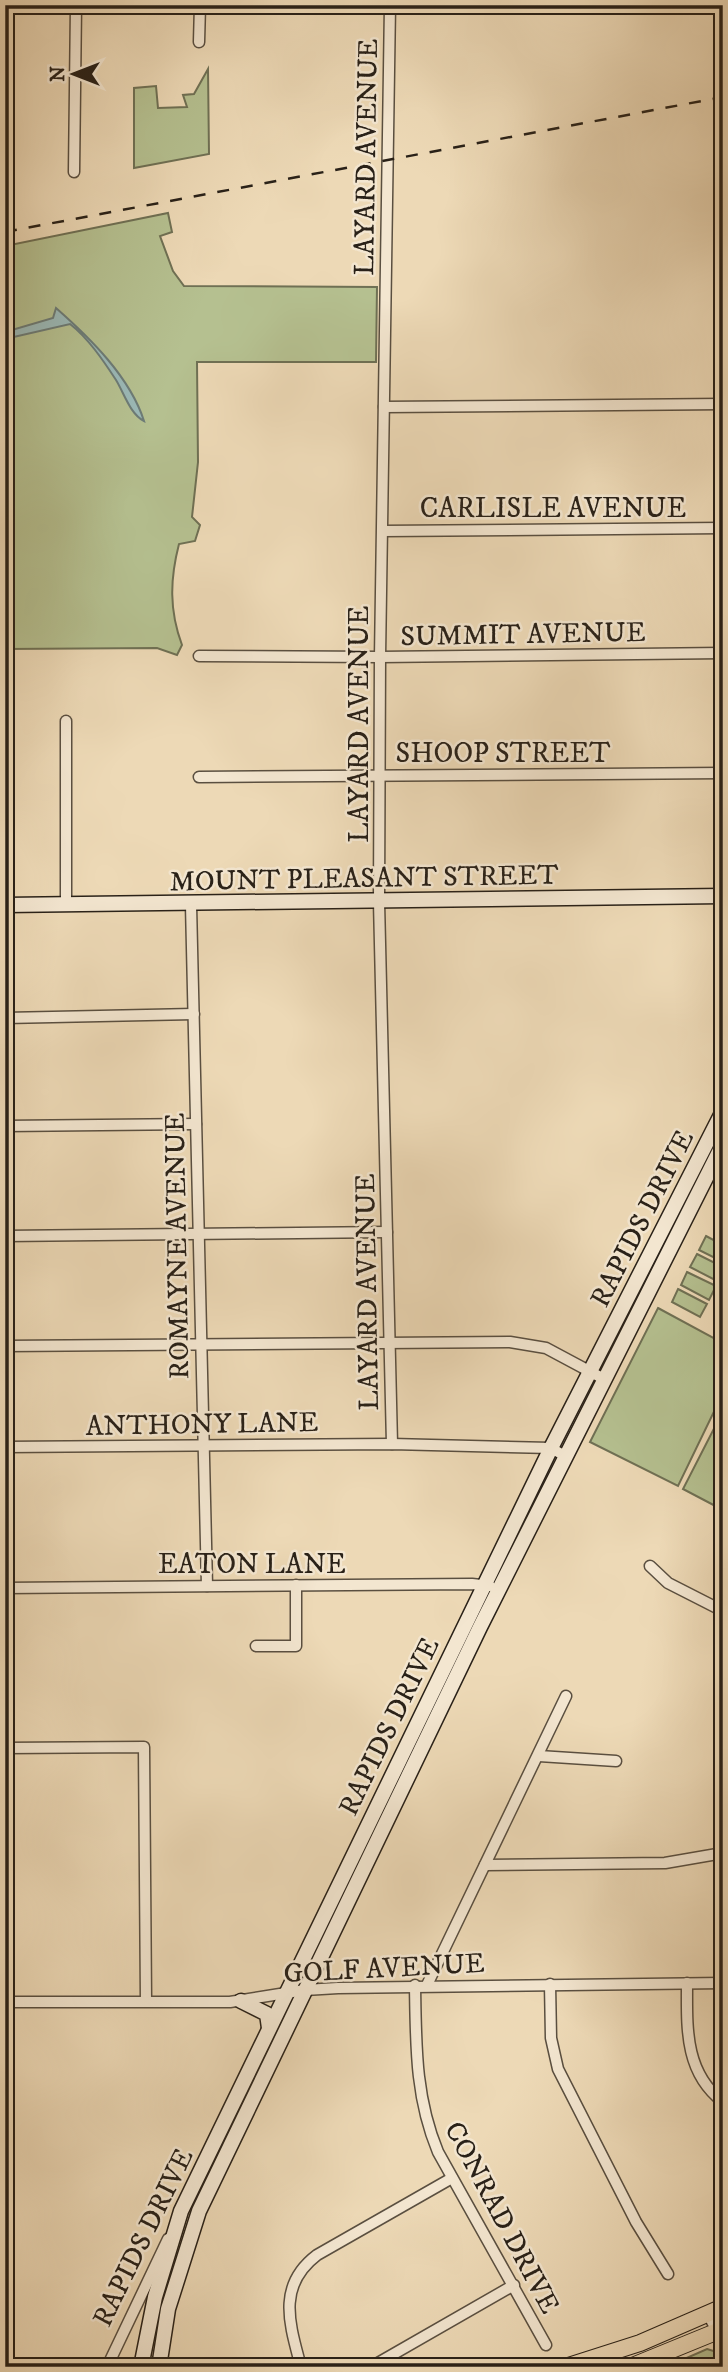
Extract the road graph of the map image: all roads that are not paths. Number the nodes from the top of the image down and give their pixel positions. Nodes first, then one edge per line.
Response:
1 (76, 5) edge
2 (200, 5) edge
3 (390, 5) edge
4 (200, 42) dead end
5 (74, 172) dead end
6 (723, 404) edge
7 (384, 407) junction
8 (723, 528) edge
9 (383, 531) junction
10 (723, 653) edge
11 (199, 656) dead end
12 (380, 657) junction
13 (66, 721) dead end
14 (723, 773) edge
15 (381, 776) junction
16 (199, 777) dead end
17 (723, 896) edge
18 (379, 902) junction
19 (66, 904) junction
20 (5, 905) edge
21 (191, 905) junction
22 (194, 1014) junction
23 (5, 1018) edge
24 (723, 1111) edge
25 (196, 1124) junction
26 (5, 1126) edge
27 (723, 1144) edge
28 (387, 1232) junction
29 (199, 1234) junction
30 (5, 1236) edge
31 (390, 1343) junction
32 (201, 1344) junction
33 (5, 1346) edge
34 (590, 1371) junction
35 (604, 1379) junction
36 (392, 1444) junction
37 (203, 1446) junction
38 (5, 1447) edge
39 (551, 1448) junction
40 (565, 1456) junction
41 (650, 1566) dead end
42 (484, 1584) junction
43 (296, 1585) junction
44 (206, 1586) junction
45 (5, 1588) edge
46 (499, 1591) junction
47 (723, 1611) edge
48 (256, 1646) dead end
49 (566, 1696) dead end
50 (429, 1698) junction
51 (443, 1704) junction
52 (5, 1748) edge
53 (539, 1756) junction
54 (616, 1761) dead end
55 (393, 1773) junction
56 (407, 1779) junction
57 (359, 1842) junction
58 (374, 1848) junction
59 (723, 1853) edge
60 (485, 1865) junction
61 (334, 1895) junction
62 (348, 1902) junction
63 (319, 1924) junction
64 (334, 1931) junction
65 (687, 1983) junction
66 (723, 1983) edge
67 (550, 1984) junction
68 (421, 1985) junction
69 (305, 1990) junction
70 (286, 1993) junction
71 (146, 2001) junction
72 (241, 2001) junction
73 (5, 2002) edge
74 (269, 2028) junction
75 (236, 2097) junction
76 (723, 2102) edge
77 (251, 2103) junction
78 (200, 2174) junction
79 (452, 2178) junction
80 (214, 2179) junction
81 (181, 2211) junction
82 (668, 2274) dead end
83 (514, 2285) junction
84 (158, 2287) junction
85 (173, 2290) junction
86 (715, 2311) edge
87 (721, 2335) edge
88 (546, 2344) dead end
89 (107, 2367) edge
90 (141, 2367) edge
91 (159, 2367) edge
92 (301, 2367) edge
93 (371, 2367) edge
94 (565, 2367) edge
95 (630, 2367) edge

1 - 5 street
2 - 4 street
3 - 7 street, LAYARD AVENUE
6 - 7 street
7 - 9 street, LAYARD AVENUE
8 - 9 street, CARLISLE AVENUE
9 - 12 street, LAYARD AVENUE
10 - 12 street, SUMMIT AVENUE
11 - 12 street, SUMMIT AVENUE
12 - 15 street, LAYARD AVENUE
13 - 19 street
14 - 15 street, SHOOP STREET
15 - 16 street, SHOOP STREET
15 - 18 street, LAYARD AVENUE
17 - 18 street, MOUNT PLEASANT STREET
18 - 21 street, MOUNT PLEASANT STREET
18 - 28 street, LAYARD AVENUE
19 - 20 street, MOUNT PLEASANT STREET
19 - 21 street, MOUNT PLEASANT STREET
21 - 22 street, ROMAYNE AVENUE
22 - 23 street
22 - 25 street, ROMAYNE AVENUE
24 - 34 street, RAPIDS DRIVE
25 - 26 street
25 - 29 street, ROMAYNE AVENUE
27 - 35 street, RAPIDS DRIVE
28 - 29 street
28 - 31 street, LAYARD AVENUE
29 - 30 street
29 - 32 street, ROMAYNE AVENUE
31 - 32 street
31 - 34 street
31 - 36 street, LAYARD AVENUE
32 - 33 street
32 - 37 street, ROMAYNE AVENUE
34 - 35 street
34 - 39 street, RAPIDS DRIVE
35 - 40 street, RAPIDS DRIVE
36 - 37 street, ANTHONY LANE
36 - 39 street, ANTHONY LANE
37 - 38 street, ANTHONY LANE
37 - 44 street, ROMAYNE AVENUE
39 - 40 street, ANTHONY LANE
39 - 42 street, RAPIDS DRIVE
40 - 46 street, RAPIDS DRIVE
41 - 47 street
42 - 43 street, EATON LANE
42 - 46 street, EATON LANE
42 - 50 street, RAPIDS DRIVE
43 - 44 street, EATON LANE
43 - 48 street
44 - 45 street, EATON LANE
46 - 51 street, RAPIDS DRIVE
49 - 53 street
50 - 51 street
50 - 55 street, RAPIDS DRIVE
51 - 56 street, RAPIDS DRIVE
52 - 71 street
53 - 54 street
53 - 60 street
55 - 56 street
55 - 57 street, RAPIDS DRIVE
56 - 58 street, RAPIDS DRIVE
57 - 58 street
57 - 61 street, RAPIDS DRIVE
58 - 62 street, RAPIDS DRIVE
59 - 60 street
60 - 68 street
61 - 62 street
61 - 63 street, RAPIDS DRIVE
62 - 64 street, RAPIDS DRIVE
63 - 64 street
63 - 70 street, RAPIDS DRIVE
64 - 69 street, RAPIDS DRIVE
65 - 66 street, GOLF AVENUE
65 - 67 street, GOLF AVENUE
65 - 76 street
67 - 68 street, GOLF AVENUE
67 - 82 street
68 - 69 street, GOLF AVENUE
68 - 79 street, CONRAD DRIVE
69 - 70 street, GOLF AVENUE
69 - 77 street, RAPIDS DRIVE
70 - 72 street, GOLF AVENUE
70 - 74 street, RAPIDS DRIVE
71 - 72 street, GOLF AVENUE
71 - 73 street, GOLF AVENUE
72 - 74 street
74 - 75 street, RAPIDS DRIVE
75 - 77 street
75 - 78 street, RAPIDS DRIVE
77 - 80 street, RAPIDS DRIVE
78 - 80 street
78 - 81 street, RAPIDS DRIVE
79 - 83 street, CONRAD DRIVE
79 - 92 street
80 - 85 street, RAPIDS DRIVE
81 - 84 street
81 - 89 street, RAPIDS DRIVE
83 - 88 street, CONRAD DRIVE
83 - 93 street
84 - 85 street
84 - 90 street
85 - 91 street, RAPIDS DRIVE
86 - 87 street
86 - 94 main road
87 - 95 main road

